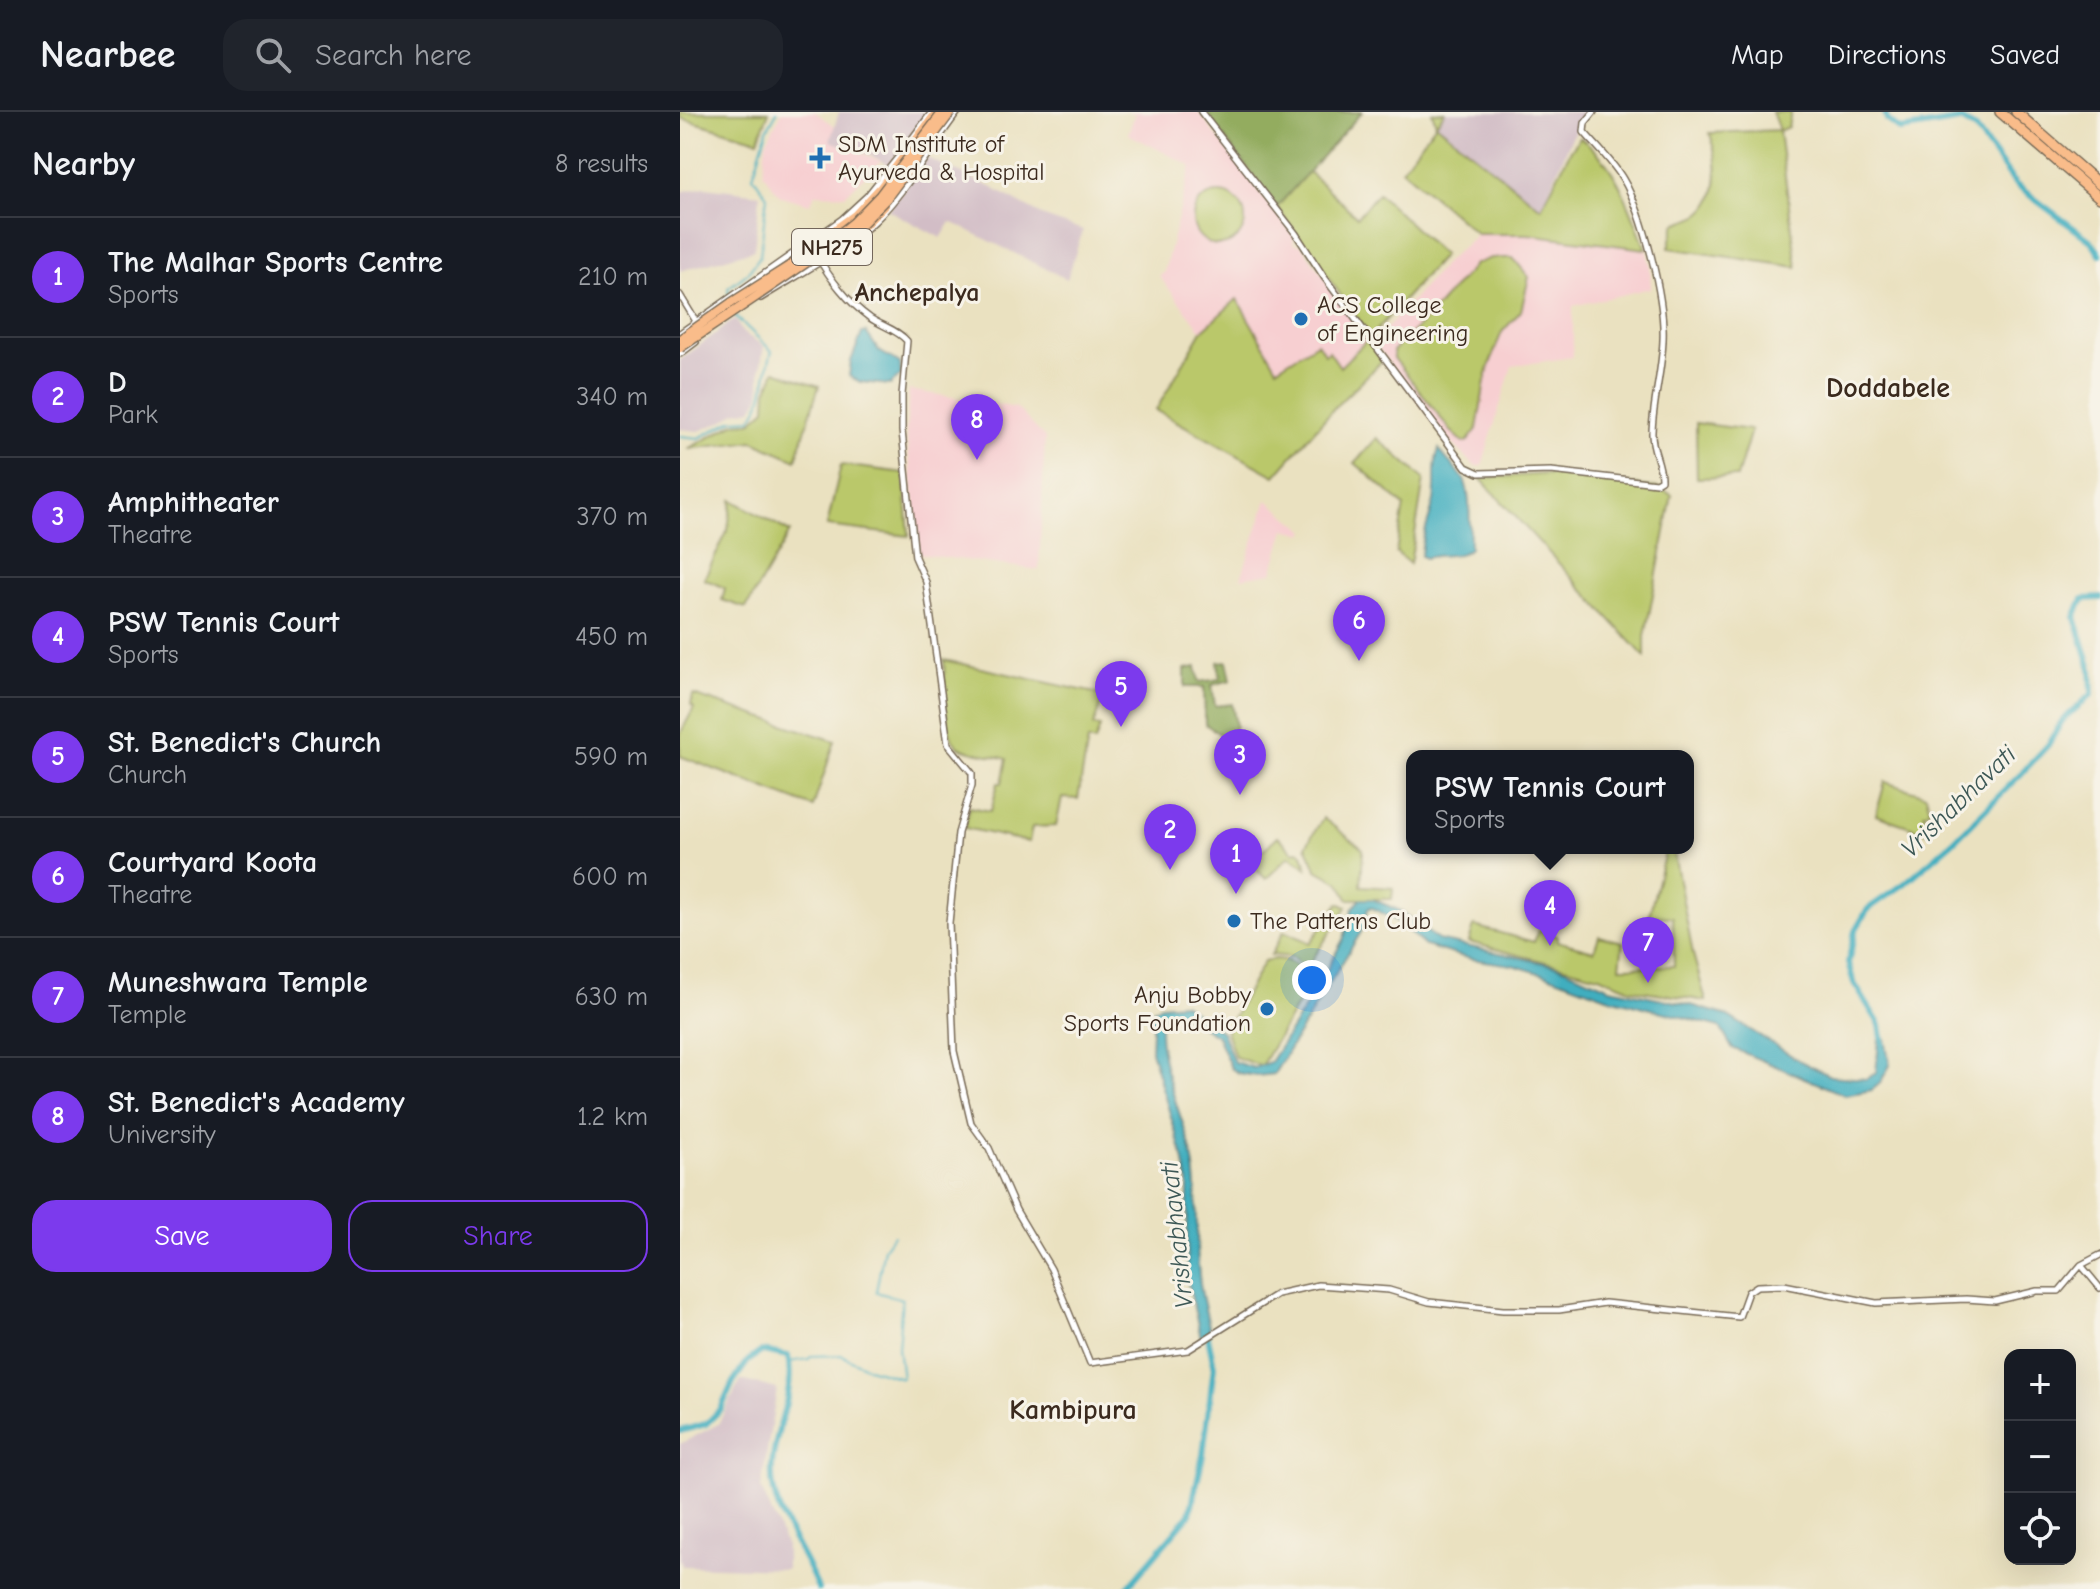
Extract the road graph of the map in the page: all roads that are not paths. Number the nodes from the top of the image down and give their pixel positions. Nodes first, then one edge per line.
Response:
1 (937, 112) edge
2 (955, 112) edge
3 (1201, 112) edge
4 (1594, 112) edge
5 (2000, 112) edge
6 (2016, 112) edge
7 (2100, 185) edge
8 (2100, 198) edge
9 (812, 244) junction
10 (819, 260) junction
11 (680, 295) edge
12 (697, 322) junction
13 (680, 336) edge
14 (680, 351) edge
15 (2100, 1255) edge
16 (2081, 1265) junction
17 (2100, 1288) edge

1 - 9 highway, NH275
1 - 13 highway, NH275, bridge
2 - 10 highway, NH275
2 - 14 highway, NH275, bridge
3 - 4 street
5 - 8 highway
6 - 7 highway
9 - 10 street
9 - 12 highway, NH275, bridge
10 - 14 highway, NH275, bridge
10 - 16 street
11 - 12 street
12 - 13 highway, NH275
15 - 16 street
16 - 17 street

